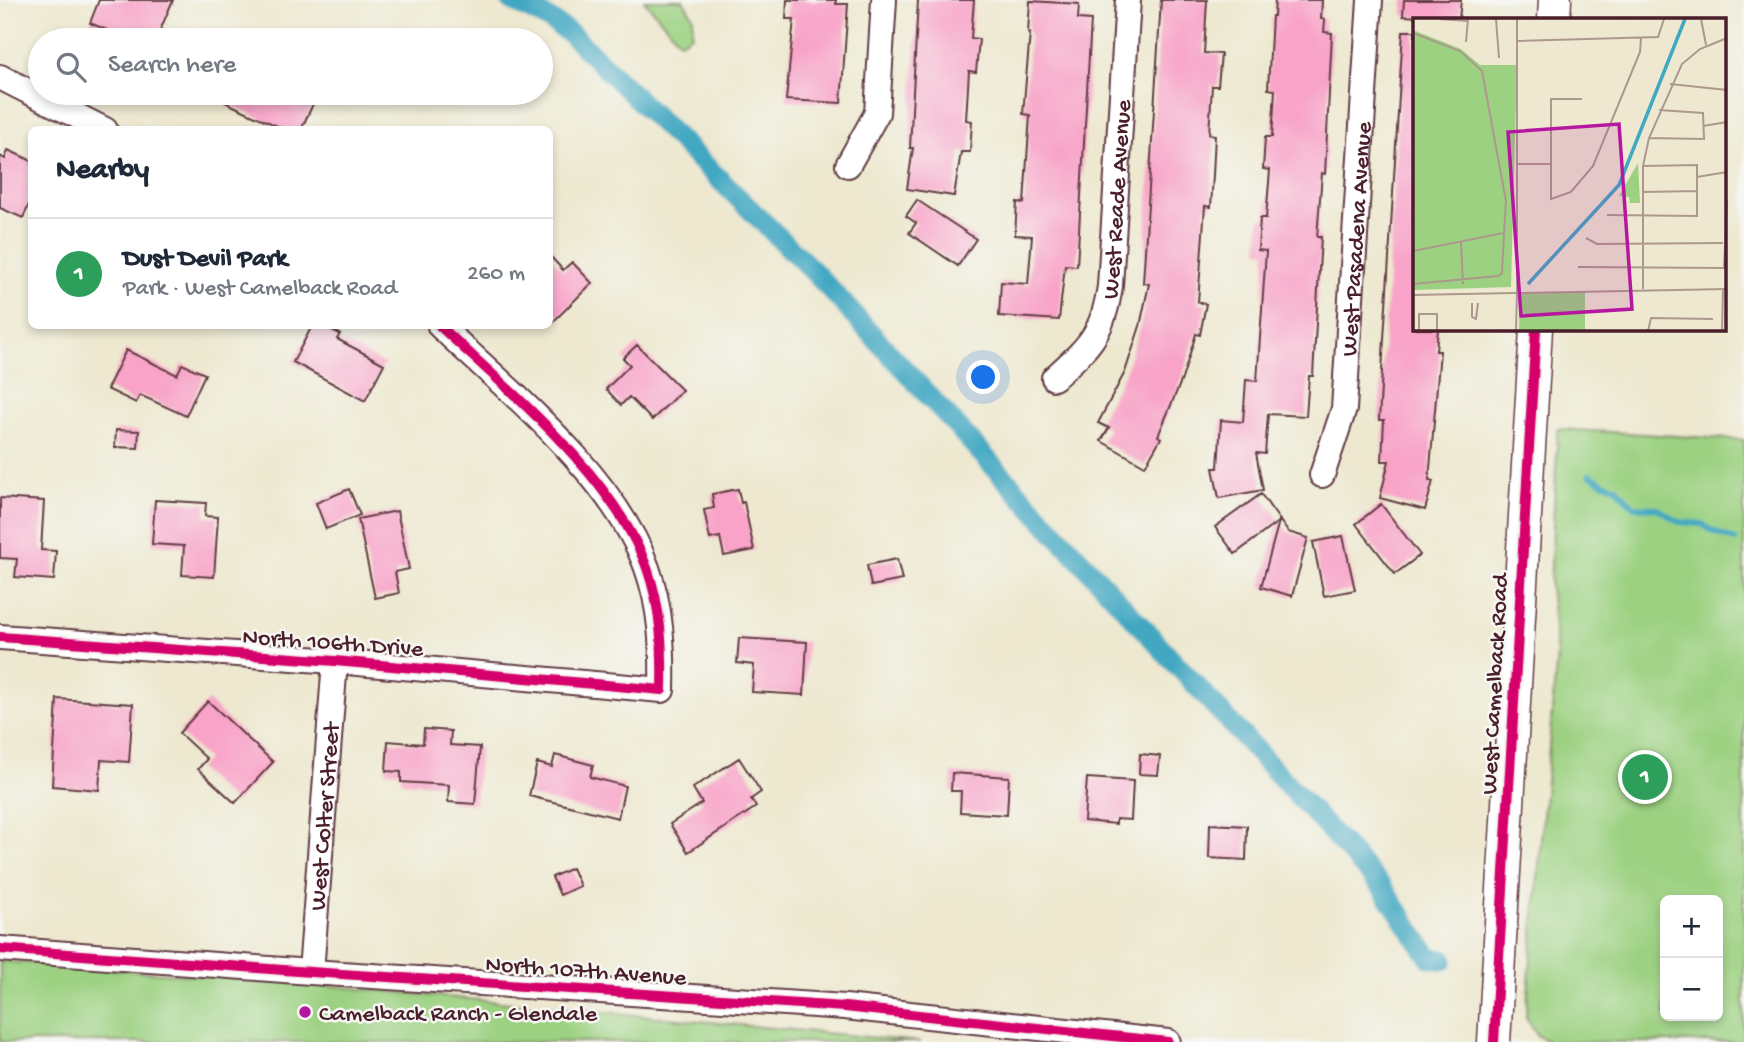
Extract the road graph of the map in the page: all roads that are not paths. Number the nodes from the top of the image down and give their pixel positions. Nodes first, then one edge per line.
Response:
1 (884, 0) edge
2 (1128, 0) edge
3 (1370, 0) edge
4 (1555, 0) edge
5 (1554, 18) edge
6 (0, 77) edge
7 (28, 91) edge
8 (55, 105) edge
9 (97, 126) edge
10 (848, 165) dead end
11 (443, 329) edge
12 (1536, 331) edge
13 (1054, 378) dead end
14 (1322, 475) dead end
15 (0, 637) edge
16 (335, 661) junction
17 (0, 948) edge
18 (311, 972) junction
19 (1168, 1042) edge
20 (1494, 1042) edge

1 - 10 street
2 - 13 street, West Reade Avenue
3 - 14 street, West Pasadena Avenue
4 - 5 main road
6 - 7 street
8 - 9 street
11 - 16 street, North 106th Drive
12 - 20 main road, West Camelback Road
15 - 16 street, North 106th Drive
16 - 18 street, West Colter Street
17 - 18 street, North 107th Avenue
18 - 19 street, North 107th Avenue

